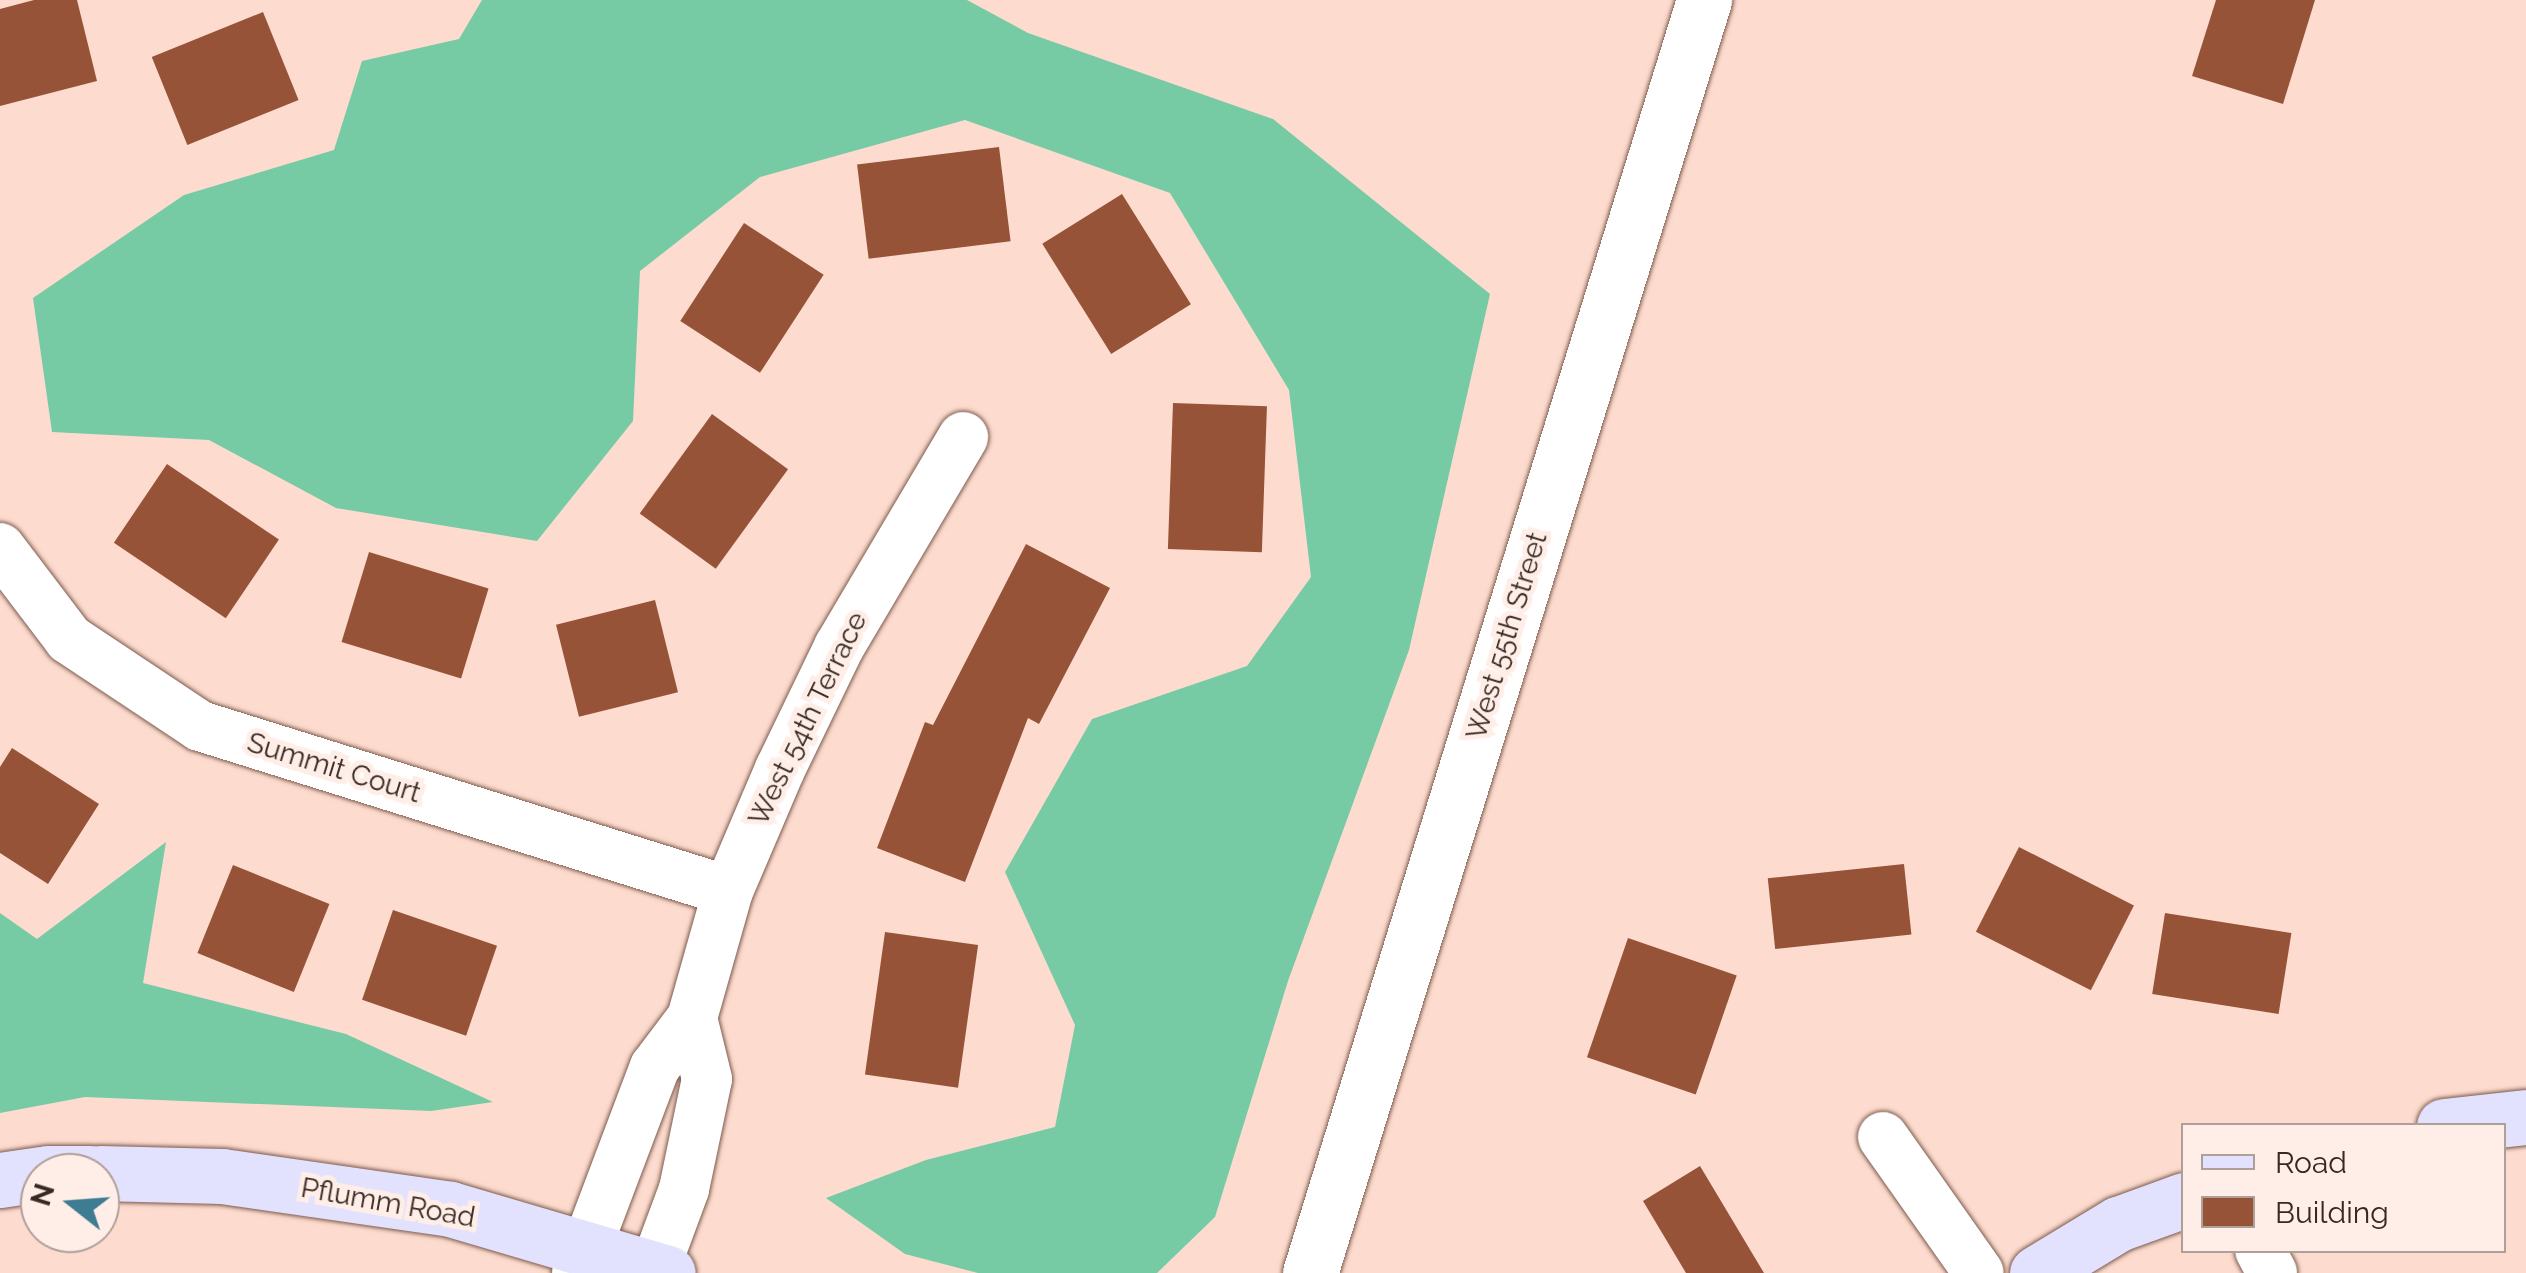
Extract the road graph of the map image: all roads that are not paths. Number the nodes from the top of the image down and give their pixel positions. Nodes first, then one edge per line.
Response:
1 (1704, 0) edge
2 (963, 437) dead end
3 (0, 548) edge
4 (728, 891) junction
5 (692, 1018) junction
6 (2526, 1118) edge
7 (2475, 1123) edge
8 (1882, 1138) dead end
9 (120, 1173) edge
10 (2181, 1201) edge
11 (581, 1261) edge
12 (659, 1272) edge
13 (1310, 1273) edge
14 (1979, 1273) edge
15 (2038, 1273) edge

1 - 13 street, West 55th Street
2 - 4 street, West 54th Terrace
3 - 4 street, Summit Court
4 - 5 street, West 54th Terrace
5 - 11 street, West 54th Terrace
5 - 12 street
6 - 7 main road
8 - 14 street
9 - 11 main road, Pflumm Road
10 - 15 main road
11 - 12 main road, Pflumm Road

